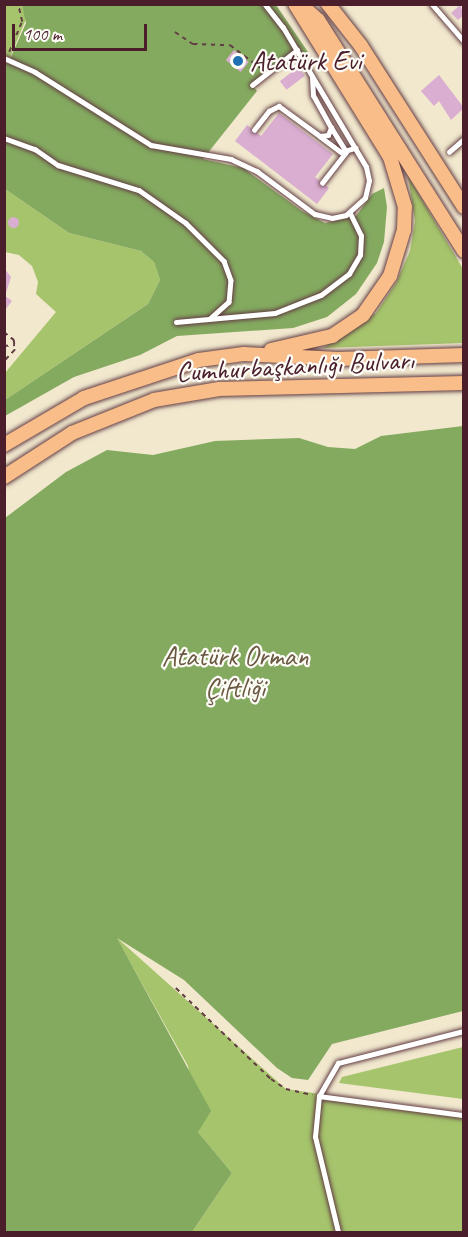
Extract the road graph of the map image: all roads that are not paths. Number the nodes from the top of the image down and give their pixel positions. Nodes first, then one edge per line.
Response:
1 (264, 4) edge
2 (295, 4) edge
3 (300, 4) edge
4 (328, 4) edge
5 (432, 4) edge
6 (464, 41) edge
7 (297, 50) junction
8 (5, 59) edge
9 (312, 76) junction
10 (252, 85) dead end
11 (331, 128) junction
12 (254, 130) dead end
13 (320, 136) junction
14 (4, 138) edge
15 (464, 139) edge
16 (355, 148) junction
17 (346, 152) junction
18 (449, 152) dead end
19 (322, 183) dead end
20 (464, 207) edge
21 (350, 213) junction
22 (464, 251) edge
23 (210, 319) junction
24 (176, 322) dead end
25 (244, 354) junction
26 (464, 355) edge
27 (464, 383) edge
28 (4, 445) edge
29 (4, 477) edge
30 (464, 1031) edge
31 (320, 1096) junction
32 (464, 1115) edge
33 (338, 1233) edge

1 - 7 lane
2 - 25 main road
3 - 22 main road
4 - 20 main road
5 - 6 lane
7 - 9 lane
7 - 10 lane
8 - 21 lane
9 - 11 lane
9 - 16 lane
11 - 13 lane
11 - 17 lane
12 - 13 lane
13 - 17 lane
14 - 23 lane
15 - 18 lane
16 - 17 lane
16 - 21 lane
17 - 19 lane
21 - 23 lane
23 - 24 lane
25 - 26 main road, Cumhurbaşkanlığı Bulvarı
25 - 28 main road, Cumhurbaşkanlığı Bulvarı
27 - 29 main road, Cumhurbaşkanlığı Bulvarı
30 - 31 lane
31 - 32 lane
31 - 33 lane

